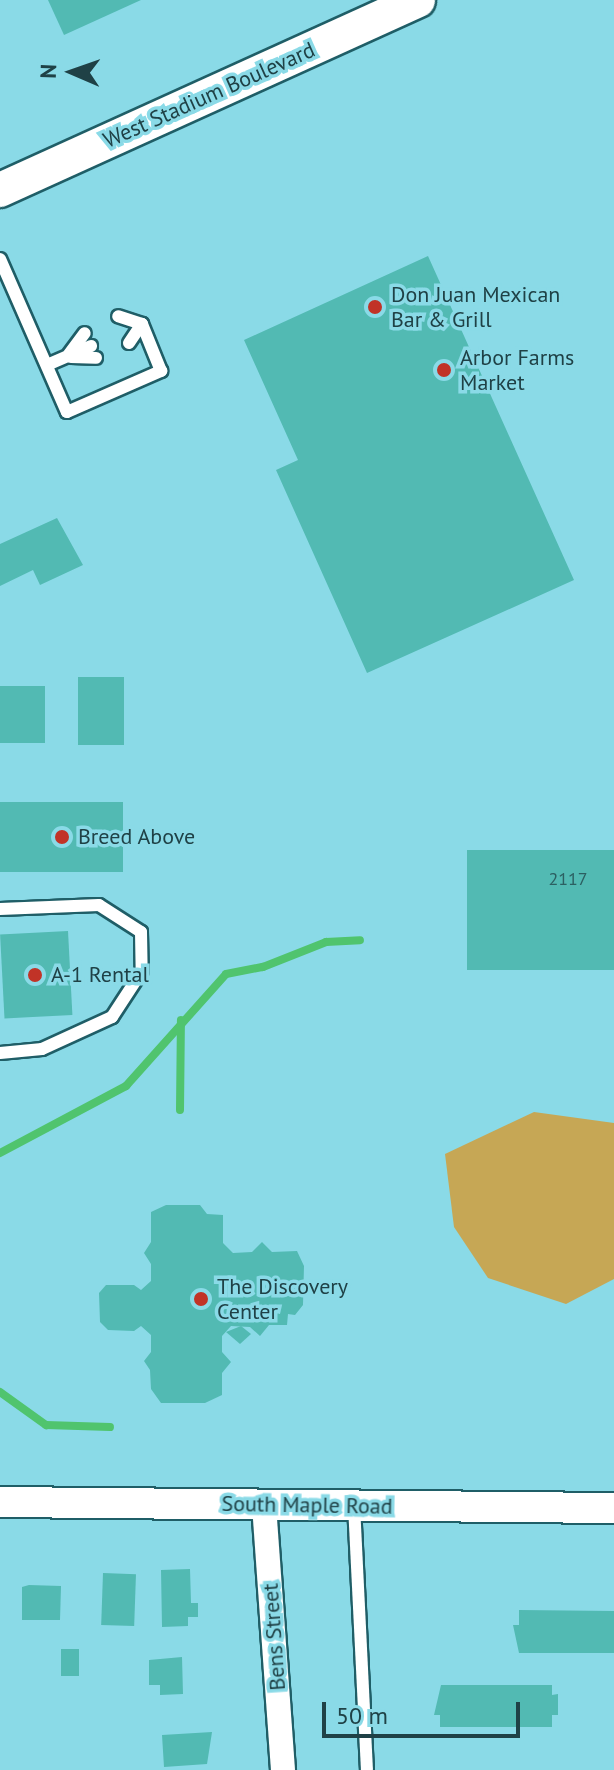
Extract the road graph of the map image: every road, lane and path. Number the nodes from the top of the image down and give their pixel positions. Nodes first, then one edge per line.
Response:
1 (418, 0) edge
2 (0, 190) edge
3 (0, 259) edge
4 (118, 316) dead end
5 (142, 324) junction
6 (85, 333) dead end
7 (127, 337) dead end
8 (94, 352) dead end
9 (67, 356) junction
10 (47, 365) junction
11 (0, 909) edge
12 (0, 1053) edge
13 (0, 1502) edge
14 (264, 1505) junction
15 (354, 1505) junction
16 (614, 1508) edge
17 (283, 1770) edge
18 (367, 1770) edge

1 - 2 main road, West Stadium Boulevard
3 - 10 lane
4 - 5 lane
5 - 7 lane
5 - 10 lane
6 - 9 lane
8 - 9 lane
9 - 10 lane
11 - 12 lane
13 - 14 street, South Maple Road
14 - 15 street, South Maple Road
14 - 17 street, Bens Street
15 - 16 street, South Maple Road
15 - 18 lane

